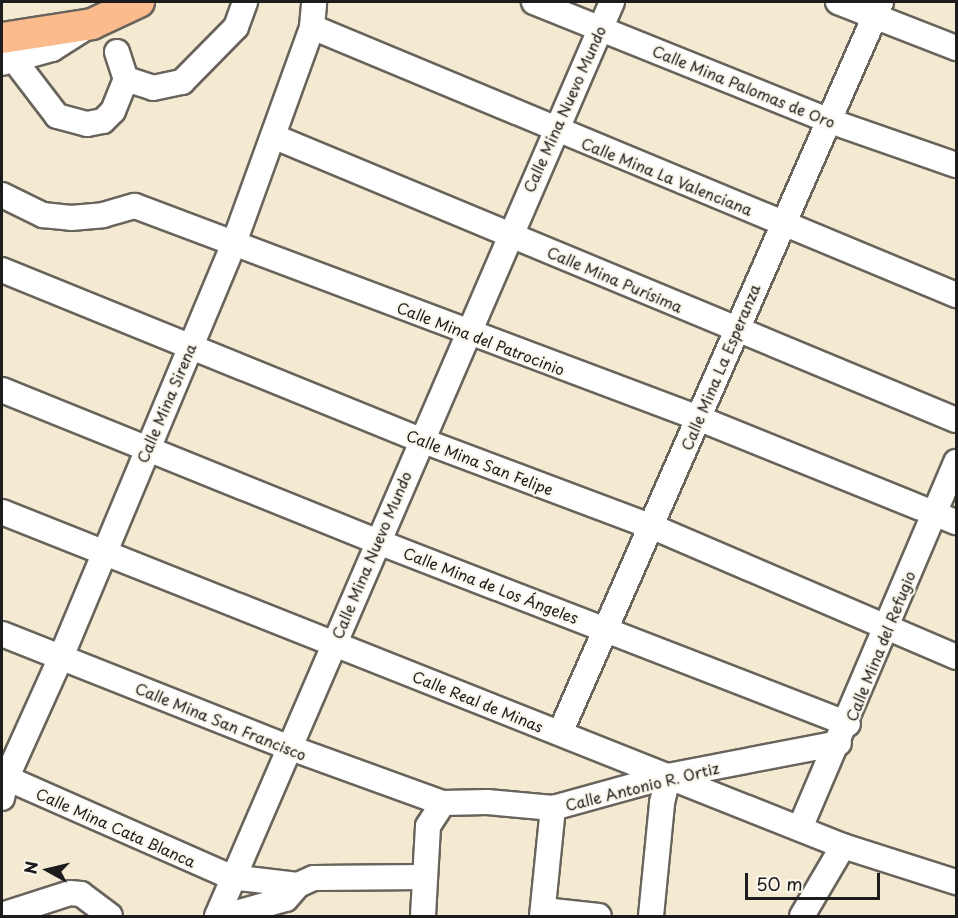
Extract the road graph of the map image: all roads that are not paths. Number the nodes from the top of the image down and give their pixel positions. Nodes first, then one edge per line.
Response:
1 (139, 2) edge
2 (245, 2) edge
3 (314, 2) edge
4 (534, 2) edge
5 (612, 2) edge
6 (838, 2) edge
7 (877, 9) edge
8 (312, 27) junction
9 (600, 28) junction
10 (957, 48) edge
11 (117, 52) dead end
12 (6, 54) edge
13 (126, 79) junction
14 (827, 120) junction
15 (554, 131) junction
16 (275, 136) junction
17 (957, 165) edge
18 (2, 195) edge
19 (783, 223) junction
20 (510, 234) junction
21 (234, 243) junction
22 (2, 270) edge
23 (957, 295) edge
24 (735, 330) junction
25 (466, 334) junction
26 (190, 347) junction
27 (2, 390) edge
28 (698, 418) junction
29 (957, 420) edge
30 (421, 440) junction
31 (146, 448) junction
32 (957, 462) edge
33 (2, 512) edge
34 (945, 517) edge
35 (653, 527) junction
36 (376, 541) junction
37 (104, 552) junction
38 (887, 628) junction
39 (606, 629) junction
40 (2, 633) edge
41 (333, 643) junction
42 (61, 657) junction
43 (957, 657) edge
44 (561, 734) junction
45 (843, 734) junction
46 (288, 747) junction
47 (668, 776) junction
48 (3, 784) edge
49 (443, 803) junction
50 (553, 808) junction
51 (800, 828) junction
52 (843, 846) junction
53 (231, 877) junction
54 (424, 877) junction
55 (957, 882) edge
56 (298, 885) junction
57 (4, 912) edge
58 (542, 913) edge
59 (110, 916) edge
60 (217, 916) edge
61 (225, 916) edge
62 (423, 916) edge
63 (599, 916) edge
64 (651, 916) edge
65 (802, 916) edge

1 - 12 main road
2 - 13 street
3 - 8 street, Calle Mina Sirena
4 - 9 street, Calle Mina Palomas de Oro
5 - 9 street, Calle Mina Nuevo Mundo
6 - 7 street
7 - 10 street
7 - 14 street, Calle Mina La Esperanza
8 - 15 street, Calle Mina La Valenciana
8 - 16 street, Calle Mina Sirena
9 - 14 street, Calle Mina Palomas de Oro
9 - 15 street, Calle Mina Nuevo Mundo
11 - 13 street
12 - 13 street
14 - 17 street, Calle Mina Palomas de Oro
14 - 19 street, Calle Mina La Esperanza
15 - 19 street, Calle Mina La Valenciana
15 - 20 street, Calle Mina Nuevo Mundo
16 - 20 street, Calle Mina Purísima
16 - 21 street, Calle Mina Sirena
18 - 21 street, Calle Mina del Patrocinio
19 - 23 street, Calle Mina La Valenciana
19 - 24 street, Calle Mina La Esperanza
20 - 24 street, Calle Mina Purísima
20 - 25 street, Calle Mina Nuevo Mundo
21 - 25 street, Calle Mina del Patrocinio
21 - 26 street, Calle Mina Sirena
22 - 26 street, Calle Mina San Felipe
24 - 28 street, Calle Mina La Esperanza
24 - 29 street, Calle Mina Purísima
25 - 28 street, Calle Mina del Patrocinio
25 - 30 street, Calle Mina Nuevo Mundo
26 - 30 street, Calle Mina San Felipe
26 - 31 street, Calle Mina Sirena
27 - 31 street, Calle Mina de Los Ángeles
28 - 34 street, Calle Mina del Patrocinio
28 - 35 street, Calle Mina La Esperanza
30 - 35 street, Calle Mina San Felipe
30 - 36 street, Calle Mina Nuevo Mundo
31 - 36 street, Calle Mina de Los Ángeles
31 - 37 street, Calle Mina Sirena
32 - 34 street, Calle Mina del Refugio
33 - 37 street, Calle Real de Minas
34 - 38 street, Calle Mina del Refugio
35 - 38 street, Calle Mina San Felipe
35 - 39 street, Calle Mina La Esperanza
36 - 39 street, Calle Mina de Los Ángeles
36 - 41 street, Calle Mina Nuevo Mundo
37 - 41 street, Calle Real de Minas
37 - 42 street, Calle Mina Sirena
38 - 43 street, Calle Mina San Felipe
38 - 45 street, Calle Mina del Refugio
39 - 44 street, Calle Mina La Esperanza
39 - 45 street, Calle Mina de Los Ángeles
40 - 42 street, Calle Mina San Francisco
41 - 44 street, Calle Real de Minas
41 - 46 street, Calle Mina Nuevo Mundo
42 - 46 street, Calle Mina San Francisco
42 - 48 street, Calle Mina Sirena
44 - 47 street, Calle Real de Minas
45 - 47 street, Calle Antonio R. Ortiz
45 - 51 street, Calle Mina del Refugio
46 - 49 street, Calle Mina San Francisco
46 - 53 street, Calle Mina Nuevo Mundo
47 - 50 street, Calle Antonio R. Ortiz
47 - 51 street, Calle Real de Minas
47 - 64 street
48 - 53 street, Calle Mina Cata Blanca
49 - 50 street, Calle Antonio R. Ortiz
49 - 54 street
50 - 58 street
51 - 52 street, Calle Real de Minas
52 - 55 street, Calle Real de Minas
52 - 65 street
53 - 56 street, Calle Mina Cata Blanca
53 - 60 street, Calle Mina Nuevo Mundo
54 - 56 street
54 - 62 street
56 - 61 street
57 - 59 street
58 - 63 street

